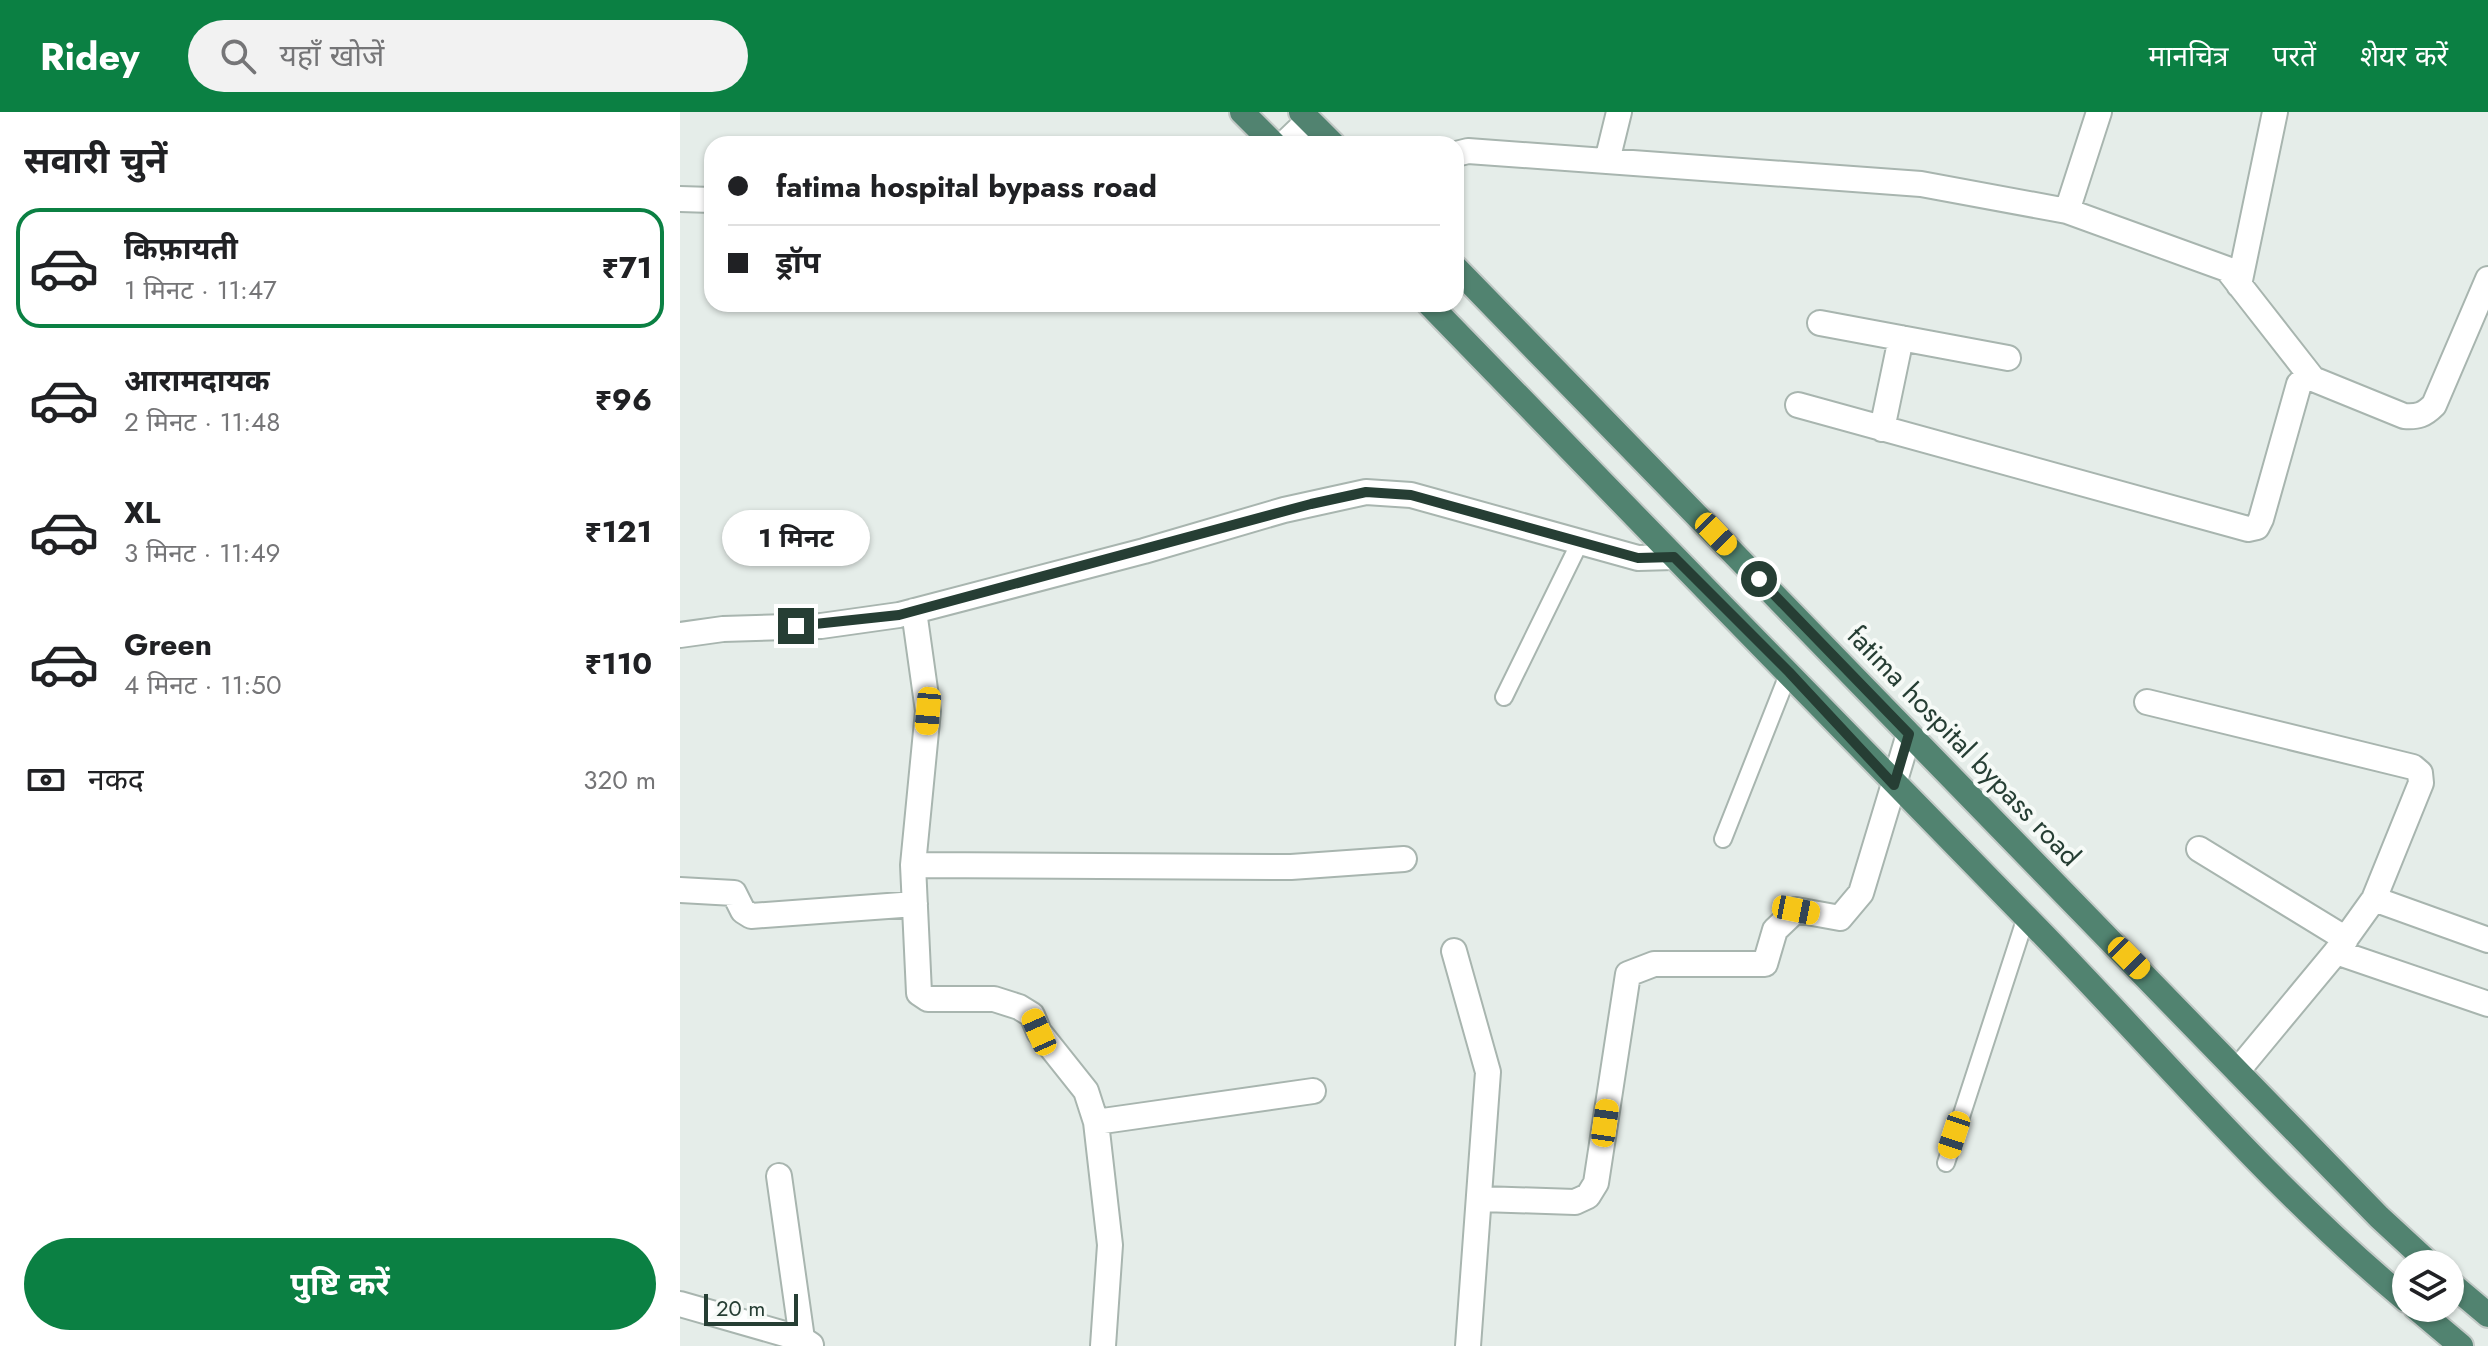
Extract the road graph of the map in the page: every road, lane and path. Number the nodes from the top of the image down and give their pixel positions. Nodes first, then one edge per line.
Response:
1 (1242, 112) edge
2 (1619, 112) edge
3 (2099, 112) edge
4 (2275, 112) edge
5 (1305, 116) edge
6 (1266, 136) edge
7 (1290, 136) edge
8 (1325, 136) edge
9 (1464, 152) edge
10 (1607, 161) junction
11 (680, 199) edge
12 (704, 200) edge
13 (2067, 211) junction
14 (1464, 276) edge
15 (2488, 279) edge
16 (2239, 285) junction
17 (1437, 312) edge
18 (1820, 323) dead end
19 (1901, 338) junction
20 (2008, 358) dead end
21 (2313, 379) junction
22 (1798, 405) dead end
23 (1882, 429) junction
24 (1580, 542) junction
25 (1674, 557) junction
26 (914, 611) junction
27 (680, 635) edge
28 (1789, 672) junction
29 (1504, 697) dead end
30 (2147, 702) dead end
31 (1909, 734) junction
32 (1894, 785) junction
33 (1723, 839) dead end
34 (2199, 849) dead end
35 (1404, 859) dead end
36 (913, 865) junction
37 (680, 890) edge
38 (2374, 899) junction
39 (915, 904) junction
40 (2026, 917) junction
41 (2488, 940) edge
42 (2341, 946) junction
43 (1454, 951) dead end
44 (2488, 1004) edge
45 (2239, 1069) junction
46 (1313, 1091) dead end
47 (1096, 1122) junction
48 (1946, 1163) dead end
49 (779, 1176) dead end
50 (1482, 1199) junction
51 (2415, 1250) edge
52 (2392, 1288) edge
53 (2464, 1295) edge
54 (680, 1304) edge
55 (2488, 1315) edge
56 (2433, 1322) edge
57 (808, 1343) edge
58 (1103, 1346) edge
59 (1468, 1346) edge
60 (2461, 1346) edge

1 - 6 highway
2 - 10 street
3 - 13 street
4 - 16 street
5 - 7 street
5 - 8 highway
9 - 10 street
10 - 13 street
11 - 12 street
13 - 16 street
14 - 31 highway, fatima hospital bypass road
15 - 21 street
16 - 21 street
17 - 25 highway
18 - 19 street
19 - 20 street
19 - 23 street
21 - 23 street
22 - 23 street
24 - 25 street
24 - 26 street
24 - 29 lane
25 - 28 highway
26 - 27 street
26 - 36 street
28 - 32 highway
28 - 33 lane
30 - 38 street
31 - 32 street
31 - 45 highway, fatima hospital bypass road
32 - 40 highway
32 - 50 street
34 - 42 street
35 - 36 street
36 - 39 street
37 - 39 street
38 - 41 street
38 - 42 street
39 - 47 street
40 - 48 lane
40 - 52 highway
42 - 44 street
42 - 45 street
43 - 50 street
45 - 51 highway, fatima hospital bypass road
46 - 47 street
47 - 58 street
49 - 57 street
50 - 59 street
53 - 55 highway
54 - 57 street
56 - 60 highway

